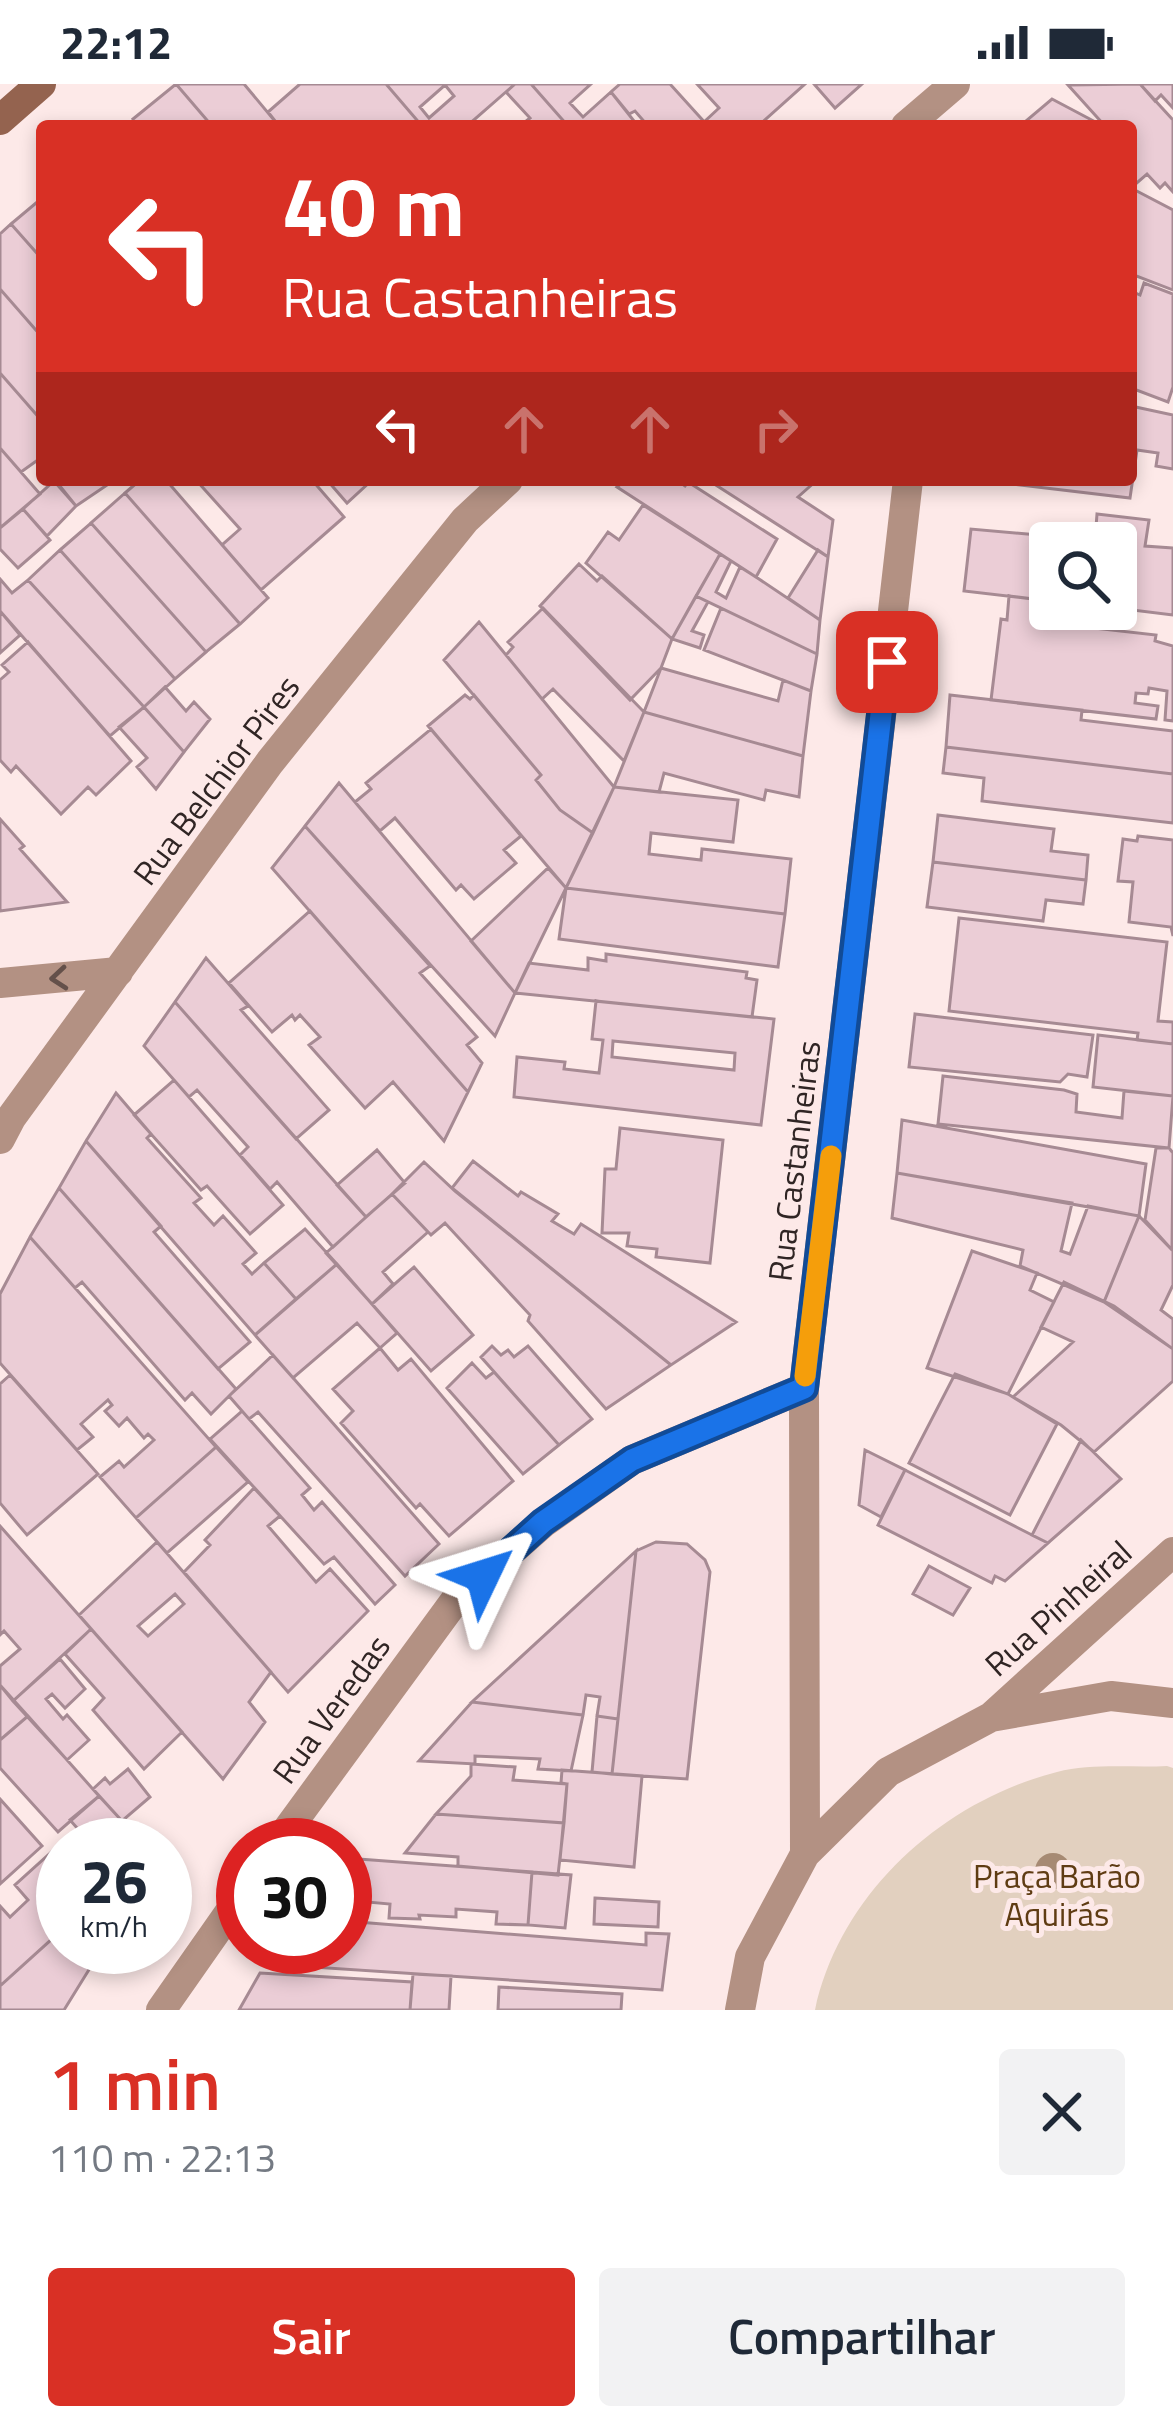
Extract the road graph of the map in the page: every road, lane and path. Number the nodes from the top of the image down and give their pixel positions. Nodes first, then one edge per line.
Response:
1 (41, 84) edge
2 (954, 85) edge
3 (0, 120) edge
4 (913, 120) edge
5 (950, 120) edge
6 (502, 486) edge
7 (907, 486) edge
8 (118, 972) junction
9 (0, 983) edge
10 (0, 1139) edge
11 (804, 1388) junction
12 (1173, 1552) edge
13 (1173, 1703) edge
14 (991, 1717) junction
15 (296, 1818) edge
16 (805, 1853) junction
17 (216, 1932) edge
18 (161, 2010) edge
19 (740, 2010) edge

1 - 3 main road
2 - 4 street
2 - 5 street
6 - 8 street, Rua Belchior Pires
7 - 11 street, Rua Castanheiras
8 -> 9 street
8 - 10 street, Rua Belchior Pires
11 - 15 street, Rua Veredas
11 - 16 street, Rua Castanheiras
12 - 14 street, Rua Pinheiral
13 - 14 street
14 - 16 street
16 - 19 street
17 - 18 street

